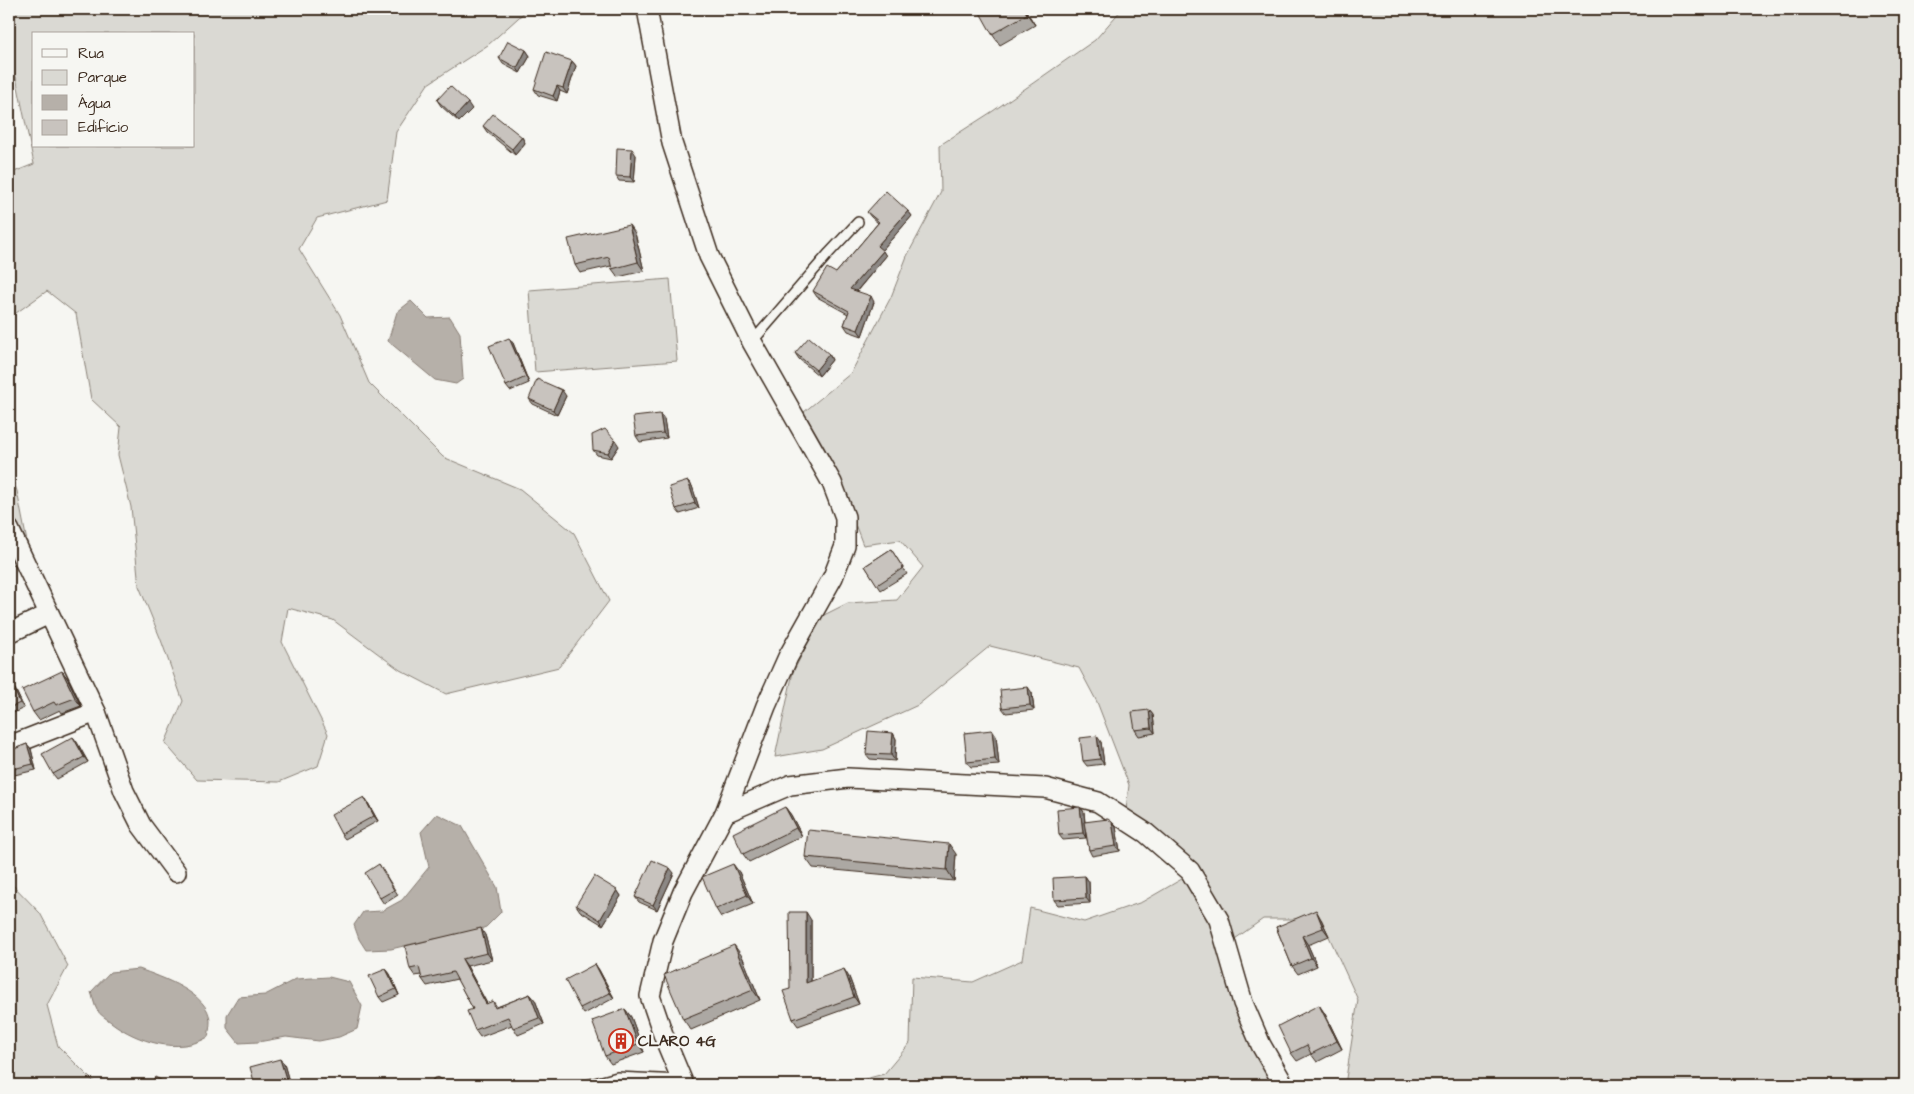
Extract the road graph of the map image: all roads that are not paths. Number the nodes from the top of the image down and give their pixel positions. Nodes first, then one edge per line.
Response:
1 (647, 9) edge
2 (858, 222) dead end
3 (752, 342) junction
4 (9, 529) edge
5 (49, 614) junction
6 (9, 632) edge
7 (96, 712) junction
8 (9, 746) edge
9 (725, 813) junction
10 (176, 872) dead end
11 (682, 1082) edge
12 (586, 1085) edge
13 (1284, 1085) edge

1 - 3 street
2 - 3 lane
3 - 9 street
4 - 5 street
5 - 6 street
5 - 7 street
7 - 8 street
7 - 10 street
9 - 11 street
9 - 13 street
11 - 12 lane

